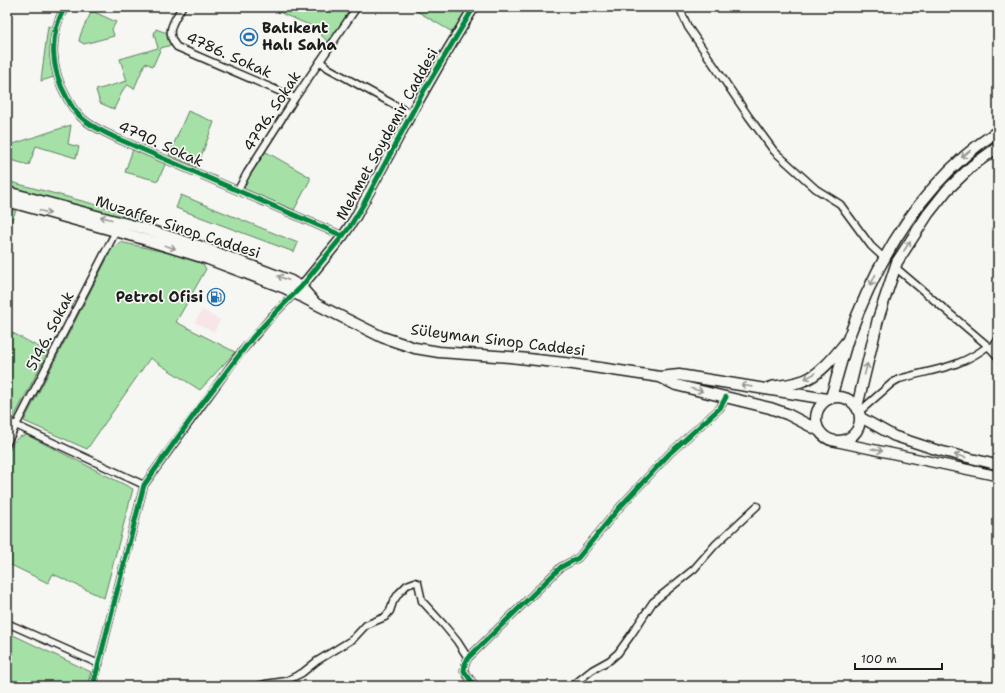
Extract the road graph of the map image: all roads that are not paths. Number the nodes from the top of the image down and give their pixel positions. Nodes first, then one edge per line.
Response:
1 (65, 7) edge
2 (182, 7) edge
3 (357, 7) edge
4 (474, 7) edge
5 (679, 7) edge
6 (320, 61) junction
7 (295, 98) junction
8 (411, 114) junction
9 (998, 131) edge
10 (998, 147) edge
11 (238, 190) junction
12 (7, 192) edge
13 (7, 201) edge
14 (116, 231) junction
15 (343, 236) junction
16 (884, 258) junction
17 (895, 266) junction
18 (298, 290) junction
19 (316, 304) joint
20 (998, 339) edge
21 (848, 340) junction
22 (989, 347) junction
23 (998, 357) edge
24 (660, 378) junction
25 (764, 389) junction
26 (726, 397) junction
27 (829, 398) junction
28 (859, 412) junction
29 (7, 421) edge
30 (16, 425) junction
31 (818, 430) junction
32 (7, 442) edge
33 (838, 442) junction
34 (998, 465) edge
35 (998, 476) edge
36 (144, 485) junction
37 (757, 506) dead end
38 (7, 623) edge
39 (468, 658) junction
40 (99, 664) junction
41 (93, 686) edge
42 (257, 686) edge
43 (475, 686) edge
44 (572, 686) edge

1 - 11 street, 4790. Sokak
2 - 7 street, 4786. Sokak
3 - 6 street, 4796. Sokak
4 - 8 street, Mehmet Soydemir Caddesi
5 - 16 street
6 - 7 street, 4796. Sokak
6 - 8 street
7 - 11 street, 4796. Sokak
8 - 15 street, Mehmet Soydemir Caddesi
9 -> 16 main road
17 -> 10 main road
11 - 15 street, 4790. Sokak
18 -> 12 main road, Muzaffer Sinop Caddesi
13 -> 14 main road, Muzaffer Sinop Caddesi
14 -> 18 main road, Muzaffer Sinop Caddesi
14 - 30 street, 5146. Sokak
15 - 18 street, Mehmet Soydemir Caddesi
16 -> 21 main road
17 - 22 street
28 -> 17 main road
18 - 19 main road, Muzaffer Sinop Caddesi
18 - 36 street
19 - 24 main road, Süleyman Sinop Caddesi
20 - 22 street
21 -> 25 main road
21 - 27 main road
22 - 23 street
22 - 28 street
25 -> 24 main road, Süleyman Sinop Caddesi
24 -> 26 main road, Süleyman Sinop Caddesi
25 - 27 main road, Süleyman Sinop Caddesi
26 - 31 main road, Süleyman Sinop Caddesi
26 - 39 street
27 - 28 main road
27 - 31 main road
28 - 33 main road
34 -> 28 street
29 - 30 street
30 - 32 street, 5146. Sokak
30 - 36 street
31 - 33 main road
33 -> 35 street
36 - 40 street
37 - 44 street
38 - 40 street
39 - 42 street
39 - 43 street
40 - 41 street

